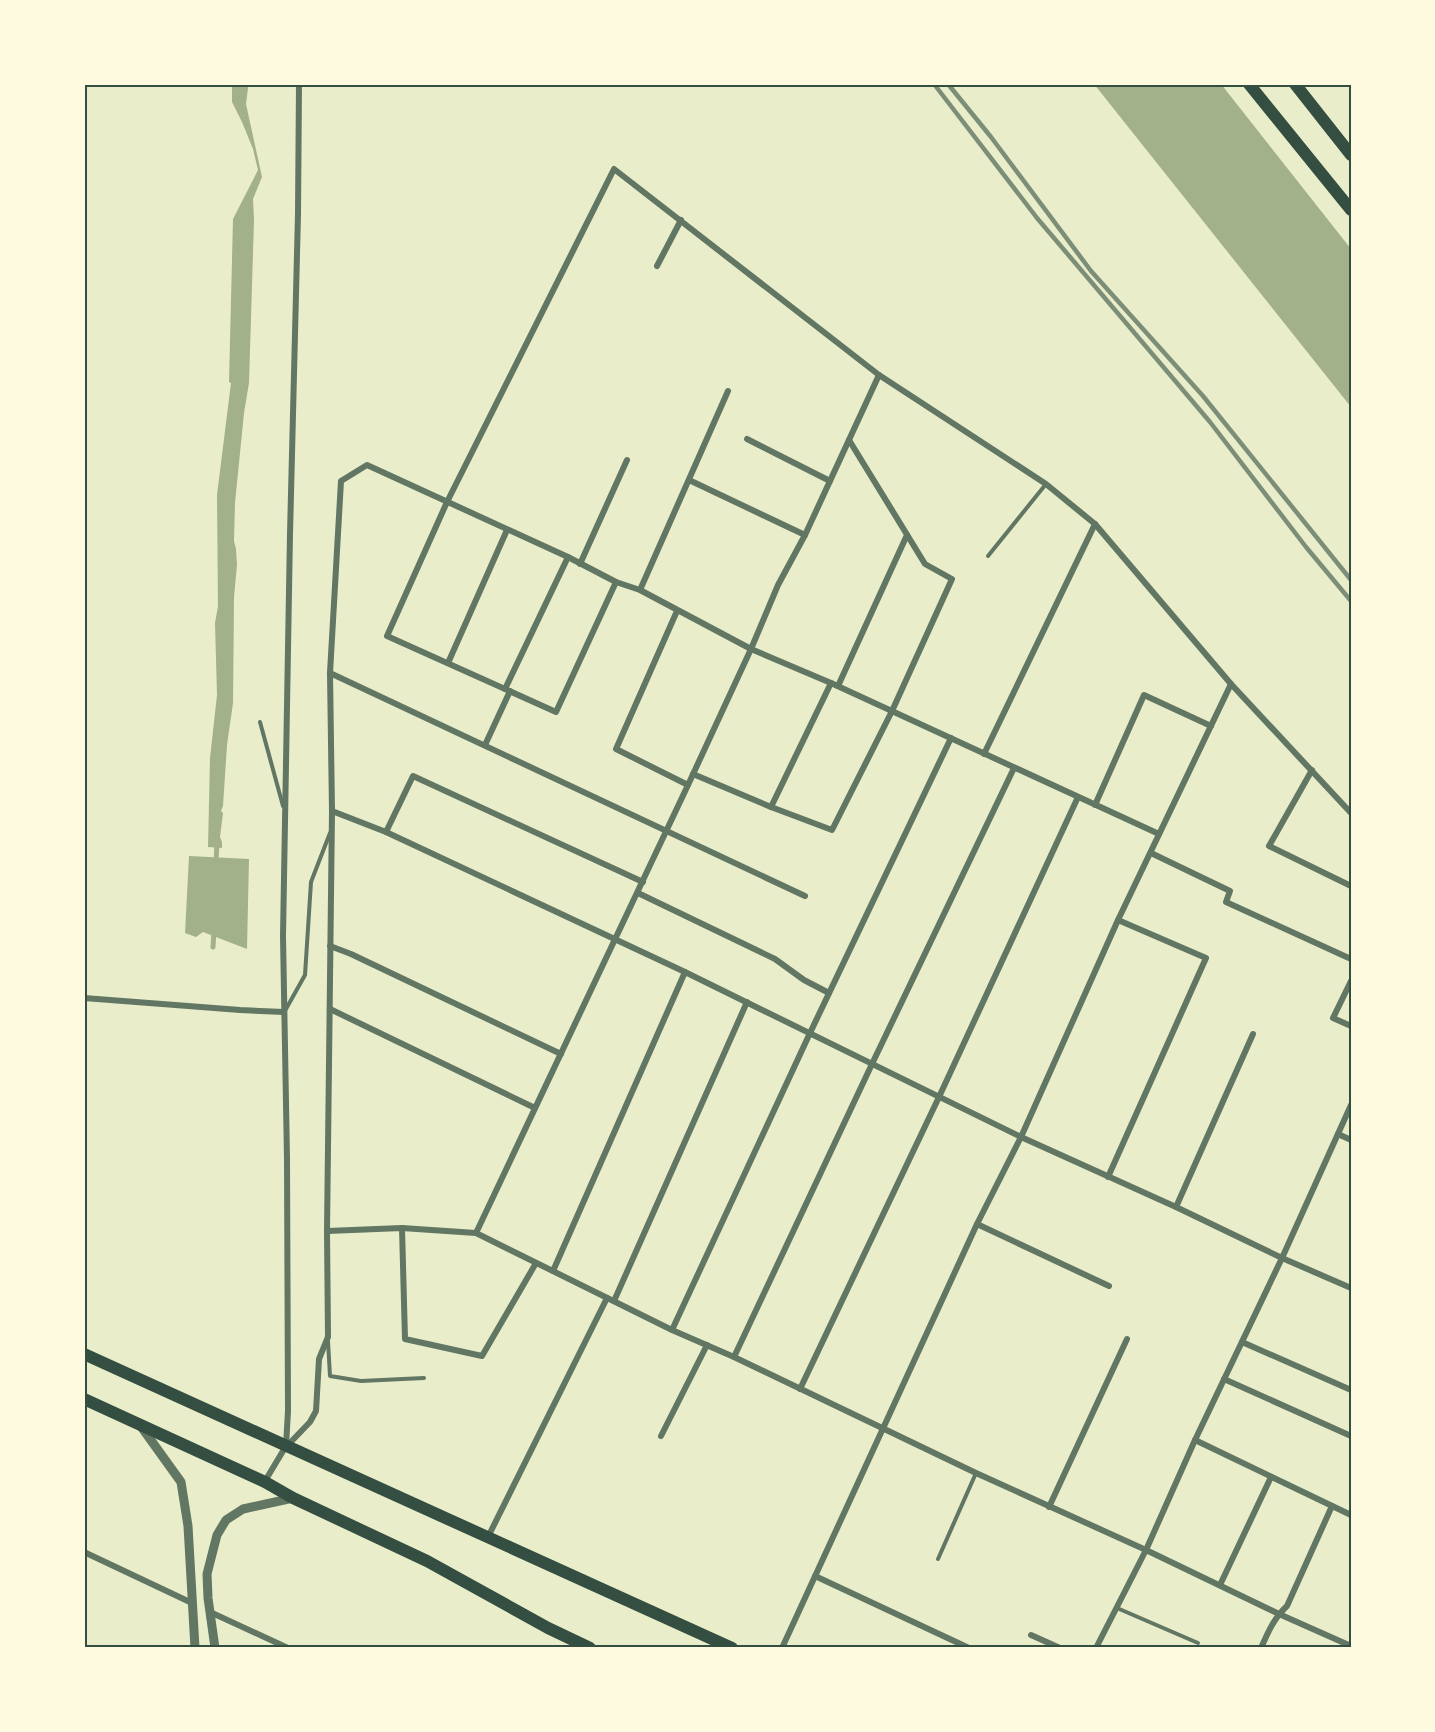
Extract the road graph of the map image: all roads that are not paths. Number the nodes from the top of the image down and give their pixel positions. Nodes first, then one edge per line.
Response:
1 (299, 84) edge
2 (1249, 84) edge
3 (1295, 84) edge
4 (1351, 154) edge
5 (1351, 210) edge
6 (681, 220) junction
7 (657, 266) dead end
8 (879, 375) junction
9 (728, 392) dead end
10 (747, 439) dead end
11 (849, 440) junction
12 (627, 460) dead end
13 (689, 480) junction
14 (830, 481) junction
15 (1046, 484) junction
16 (447, 502) junction
17 (1095, 524) junction
18 (507, 530) junction
19 (805, 535) junction
20 (908, 535) junction
21 (988, 556) dead end
22 (568, 557) junction
23 (580, 564) junction
24 (616, 582) junction
25 (640, 590) junction
26 (677, 611) junction
27 (751, 649) junction
28 (448, 663) junction
29 (330, 674) junction
30 (1232, 684) junction
31 (835, 685) junction
32 (508, 690) junction
33 (892, 711) junction
34 (260, 722) dead end
35 (1212, 726) junction
36 (951, 738) junction
37 (486, 745) junction
38 (984, 754) junction
39 (1014, 768) junction
40 (1312, 770) junction
41 (693, 774) junction
42 (688, 785) junction
43 (1078, 797) junction
44 (1095, 805) junction
45 (771, 807) junction
46 (332, 811) junction
47 (285, 812) junction
48 (1351, 813) edge
49 (332, 830) junction
50 (386, 832) junction
51 (666, 832) junction
52 (1159, 834) junction
53 (1151, 853) junction
54 (643, 882) junction
55 (1351, 886) edge
56 (638, 893) junction
57 (805, 896) dead end
58 (1118, 920) junction
59 (615, 940) junction
60 (330, 946) junction
61 (1351, 959) edge
62 (685, 972) junction
63 (1351, 981) edge
64 (829, 993) junction
65 (84, 998) edge
66 (747, 1002) junction
67 (330, 1009) junction
68 (284, 1012) junction
69 (1351, 1026) edge
70 (810, 1033) junction
71 (1253, 1034) dead end
72 (561, 1054) junction
73 (872, 1064) junction
74 (939, 1097) junction
75 (1351, 1105) edge
76 (535, 1107) junction
77 (1338, 1134) junction
78 (1021, 1137) junction
79 (1351, 1140) edge
80 (1108, 1177) junction
81 (1176, 1207) junction
82 (977, 1224) junction
83 (402, 1228) junction
84 (327, 1230) junction
85 (476, 1233) junction
86 (1282, 1258) junction
87 (536, 1263) junction
88 (553, 1271) junction
89 (1108, 1286) dead end
90 (1351, 1288) edge
91 (607, 1298) junction
92 (614, 1301) junction
93 (672, 1330) junction
94 (328, 1337) junction
95 (1127, 1339) dead end
96 (1242, 1342) junction
97 (707, 1345) junction
98 (84, 1354) edge
99 (734, 1357) junction
100 (424, 1378) dead end
101 (1224, 1379) junction
102 (800, 1389) junction
103 (1351, 1390) edge
104 (84, 1399) edge
105 (140, 1425) junction
106 (883, 1429) junction
107 (661, 1436) dead end
108 (1351, 1437) edge
109 (1195, 1440) junction
110 (286, 1446) junction
111 (976, 1473) junction
112 (1271, 1477) junction
113 (265, 1482) junction
114 (293, 1498) junction
115 (1332, 1506) junction
116 (1049, 1507) junction
117 (1351, 1515) edge
118 (488, 1537) junction
119 (1146, 1550) junction
120 (84, 1551) edge
121 (938, 1559) dead end
122 (190, 1574) junction
123 (207, 1574) junction
124 (815, 1576) junction
125 (1220, 1585) junction
126 (192, 1603) junction
127 (1117, 1608) junction
128 (210, 1612) junction
129 (1279, 1614) junction
130 (1031, 1635) dead end
131 (1198, 1643) dead end
132 (1350, 1643) edge
133 (195, 1648) edge
134 (215, 1648) edge
135 (288, 1648) edge
136 (590, 1648) edge
137 (732, 1648) edge
138 (782, 1648) edge
139 (969, 1648) edge
140 (1060, 1648) edge
141 (1096, 1648) edge
142 (1261, 1648) edge

1 - 47 street
2 - 5 main road
3 - 4 main road
6 - 7 street
6 - 8 street
6 - 16 street
8 - 11 street
8 - 15 street
9 - 13 street
10 - 14 street
11 - 14 street
11 - 20 street
12 - 23 street
13 - 19 street
13 - 25 street
14 - 19 street
15 - 17 street
15 - 21 lane
16 - 18 street
16 - 28 street
16 - 29 street
17 - 30 street
17 - 38 street
18 - 22 street
18 - 28 street
19 - 27 street
20 - 31 street
20 - 33 street
22 - 23 street
22 - 32 street
23 - 24 street
24 - 25 street
24 - 32 street
25 - 26 street
26 - 27 street
26 - 42 street
27 - 31 street
27 - 41 street
28 - 32 street
29 - 37 street
29 - 46 street
30 - 35 street
30 - 40 street
31 - 33 street
31 - 45 street
32 - 37 street
33 - 36 street
33 - 45 street
34 - 47 lane
35 - 44 street
35 - 52 street
36 - 38 street
36 - 64 street
37 - 51 street
38 - 39 street
39 - 43 street
39 - 73 street
40 - 48 street
40 - 55 street
41 - 42 street
41 - 45 street
42 - 51 street
43 - 44 street
43 - 74 street
44 - 52 street
46 - 49 street
46 - 50 street
47 - 68 street
49 - 60 street
49 - 68 lane
50 - 54 street
50 - 59 street
51 - 54 street
51 - 57 street
52 - 53 street
53 - 58 street
53 - 61 street
54 - 56 street
56 - 59 street
56 - 64 street
58 - 78 street
58 - 80 street
59 - 62 street
59 - 72 street
60 - 67 street
60 - 72 street
62 - 66 street
62 - 88 street
63 - 69 street
64 - 70 street
65 - 68 street
66 - 70 street
66 - 92 street
67 - 76 street
67 - 84 street
68 - 110 street
70 - 73 street
70 - 93 street
71 - 81 street
72 - 76 street
73 - 74 street
73 - 99 street
74 - 78 street
74 - 102 street
75 - 77 street
76 - 85 street
77 - 79 street
77 - 86 street
78 - 80 street
78 - 82 street
80 - 81 street
81 - 86 street
82 - 89 street
82 - 106 street
83 - 84 street
83 - 85 street
83 - 87 street
84 - 94 street
85 - 87 street
86 - 90 street
86 - 96 street
87 - 88 street
88 - 91 street
91 - 92 street
91 - 118 street
92 - 93 street
93 - 97 street
94 - 100 lane
94 - 110 street
95 - 116 street
96 - 101 street
96 - 103 street
97 - 99 street
97 - 107 street
98 - 110 main road
99 - 102 street
101 - 108 street
101 - 109 street
102 - 106 street
104 - 105 main road
105 - 113 main road
105 - 122 street
106 - 111 street
106 - 124 street
109 - 112 street
109 - 119 street
110 - 113 street
110 - 118 main road
111 - 116 street
111 - 121 lane
112 - 115 street
112 - 125 street
113 - 114 main road
114 - 123 street
114 - 136 main road
115 - 117 street
115 - 129 street
116 - 119 street
118 - 137 main road
119 - 125 street
119 - 127 street
120 - 126 street
122 - 123 street
122 - 126 street
123 - 128 street
124 - 138 street
124 - 139 street
125 - 129 street
126 - 133 street
127 - 131 lane
127 - 141 street
128 - 134 street
128 - 135 street
129 - 132 street
129 - 142 street
130 - 140 street

